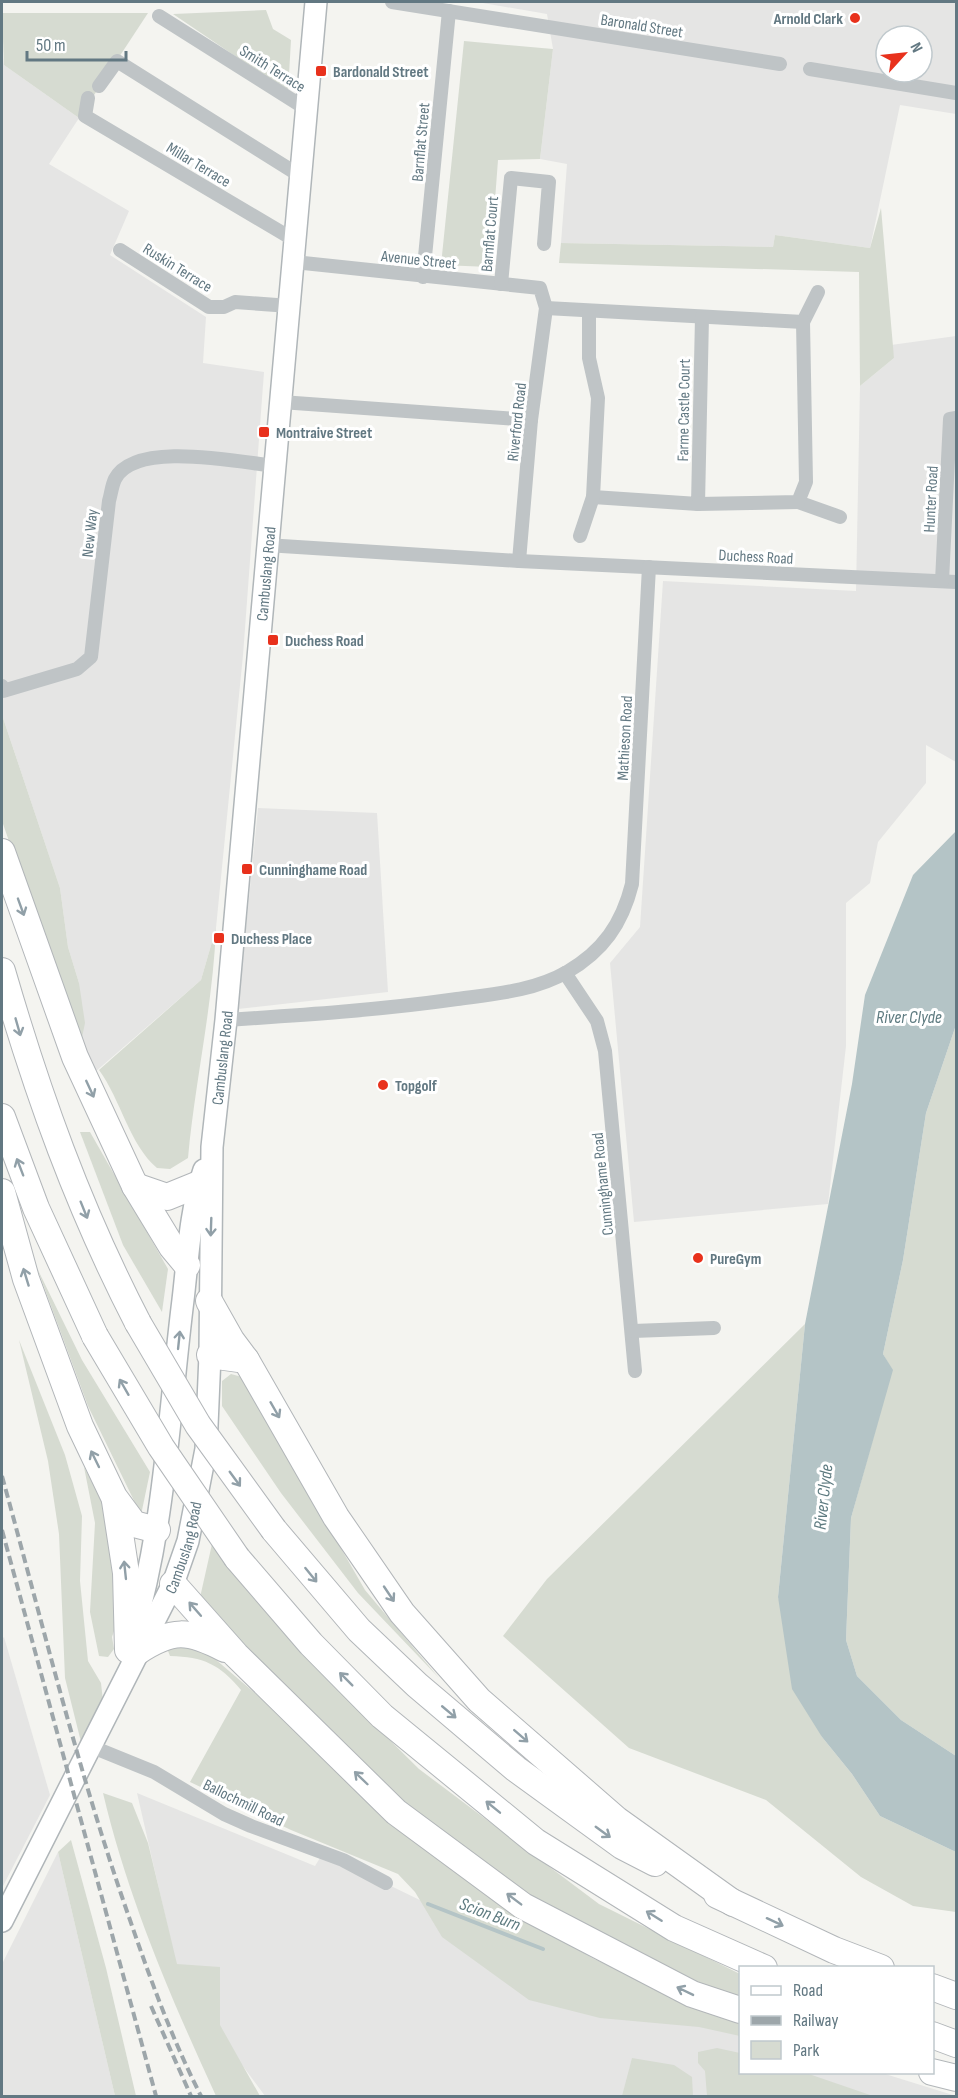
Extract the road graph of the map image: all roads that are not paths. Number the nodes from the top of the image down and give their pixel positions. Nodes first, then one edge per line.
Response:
1 (316, 2) edge
2 (392, 2) edge
3 (449, 11) junction
4 (159, 16) dead end
5 (780, 64) dead end
6 (810, 69) dead end
7 (99, 86) dead end
8 (957, 93) edge
9 (88, 98) dead end
10 (308, 110) junction
11 (302, 177) junction
12 (296, 241) junction
13 (544, 244) dead end
14 (120, 250) dead end
15 (294, 262) junction
16 (423, 277) junction
17 (501, 284) junction
18 (540, 288) joint
19 (818, 292) dead end
20 (290, 306) junction
21 (546, 308) junction
22 (589, 312) junction
23 (702, 317) junction
24 (803, 322) junction
25 (281, 402) junction
26 (954, 418) edge
27 (531, 420) junction
28 (275, 466) junction
29 (593, 497) junction
30 (798, 502) junction
31 (698, 504) junction
32 (840, 517) dead end
33 (580, 536) dead end
34 (266, 545) junction
35 (519, 561) junction
36 (649, 567) junction
37 (942, 581) junction
38 (957, 582) edge
39 (2, 686) edge
40 (2, 852) edge
41 (2, 971) edge
42 (565, 973) junction
43 (226, 1020) junction
44 (2, 1117) edge
45 (212, 1147) junction
46 (199, 1184) junction
47 (135, 1186) junction
48 (2, 1192) edge
49 (187, 1265) junction
50 (209, 1301) junction
51 (714, 1328) dead end
52 (633, 1331) junction
53 (210, 1355) junction
54 (246, 1359) junction
55 (635, 1371) dead end
56 (174, 1389) junction
57 (198, 1491) junction
58 (114, 1497) junction
59 (156, 1536) junction
60 (173, 1584) junction
61 (133, 1651) junction
62 (236, 1655) junction
63 (90, 1746) junction
64 (386, 1883) dead end
65 (733, 1903) junction
66 (2, 1921) edge
67 (759, 1966) edge
68 (876, 1966) edge
69 (934, 1987) edge
70 (957, 1996) edge
71 (739, 2009) edge
72 (934, 2035) edge
73 (957, 2044) edge
74 (934, 2072) edge
75 (957, 2078) edge

1 - 10 main road, Cambuslang Road
2 - 3 street, Baronald Street
3 - 5 street, Baronald Street
3 - 16 street, Barnflat Street
4 - 10 street, Smith Terrace
6 - 8 street
7 - 11 street
9 - 12 street, Millar Terrace
10 - 11 main road, Cambuslang Road
11 - 12 main road, Cambuslang Road
12 - 15 main road, Cambuslang Road
13 - 17 street, Barnflat Court
14 - 20 street, Ruskin Terrace
15 - 16 street, Avenue Street
15 - 20 main road, Cambuslang Road
16 - 17 street, Avenue Street
17 - 18 street, Avenue Street
18 - 21 street, Riverford Road
19 - 24 street
20 - 25 main road, Cambuslang Road
21 - 22 street
21 - 27 street, Riverford Road
22 - 23 street
22 - 29 street
23 - 24 street
23 - 31 street, Farme Castle Court
24 - 30 street
25 - 27 street
25 - 28 main road, Cambuslang Road
26 - 37 street, Hunter Road
27 - 35 street, Riverford Road
28 - 34 main road, Cambuslang Road
28 - 39 street, New Way
29 - 31 street
29 - 33 street
30 - 31 street
30 - 32 street
34 - 35 street, Duchess Road
34 - 43 main road, Cambuslang Road
35 - 36 street, Duchess Road
36 - 37 street, Duchess Road
36 - 42 street, Mathieson Road
37 - 38 street, Duchess Road
40 -> 47 highway
41 -> 65 highway, bridge
42 - 43 street
42 - 52 street, Cunninghame Road
43 - 45 main road, Cambuslang Road
67 -> 44 highway, bridge
45 - 46 main road, Cambuslang Road
45 -> 50 main road, Cambuslang Road
46 - 47 highway
46 - 49 main road, Cambuslang Road
47 - 49 highway
58 -> 48 highway
49 - 50 main road
56 -> 49 main road, Cambuslang Road
50 - 53 main road, Cambuslang Road
50 - 54 highway
51 - 52 street
52 - 55 street, Cunninghame Road
53 - 54 highway
53 - 56 main road
53 - 57 main road, Cambuslang Road
54 -> 65 highway
56 - 59 main road, Cambuslang Road
57 - 59 main road
57 - 60 main road, Cambuslang Road
58 - 59 highway
61 -> 58 highway
59 - 60 main road
59 - 61 main road, Cambuslang Road
60 - 61 main road, Cambuslang Road
62 -> 60 highway
61 - 62 highway
61 - 63 main road, Cambuslang Road
71 -> 62 highway
63 - 64 street, Ballochmill Road
63 - 66 main road, Cambuslang Road
65 -> 68 highway
69 - 70 highway
72 - 73 highway
74 - 75 highway

